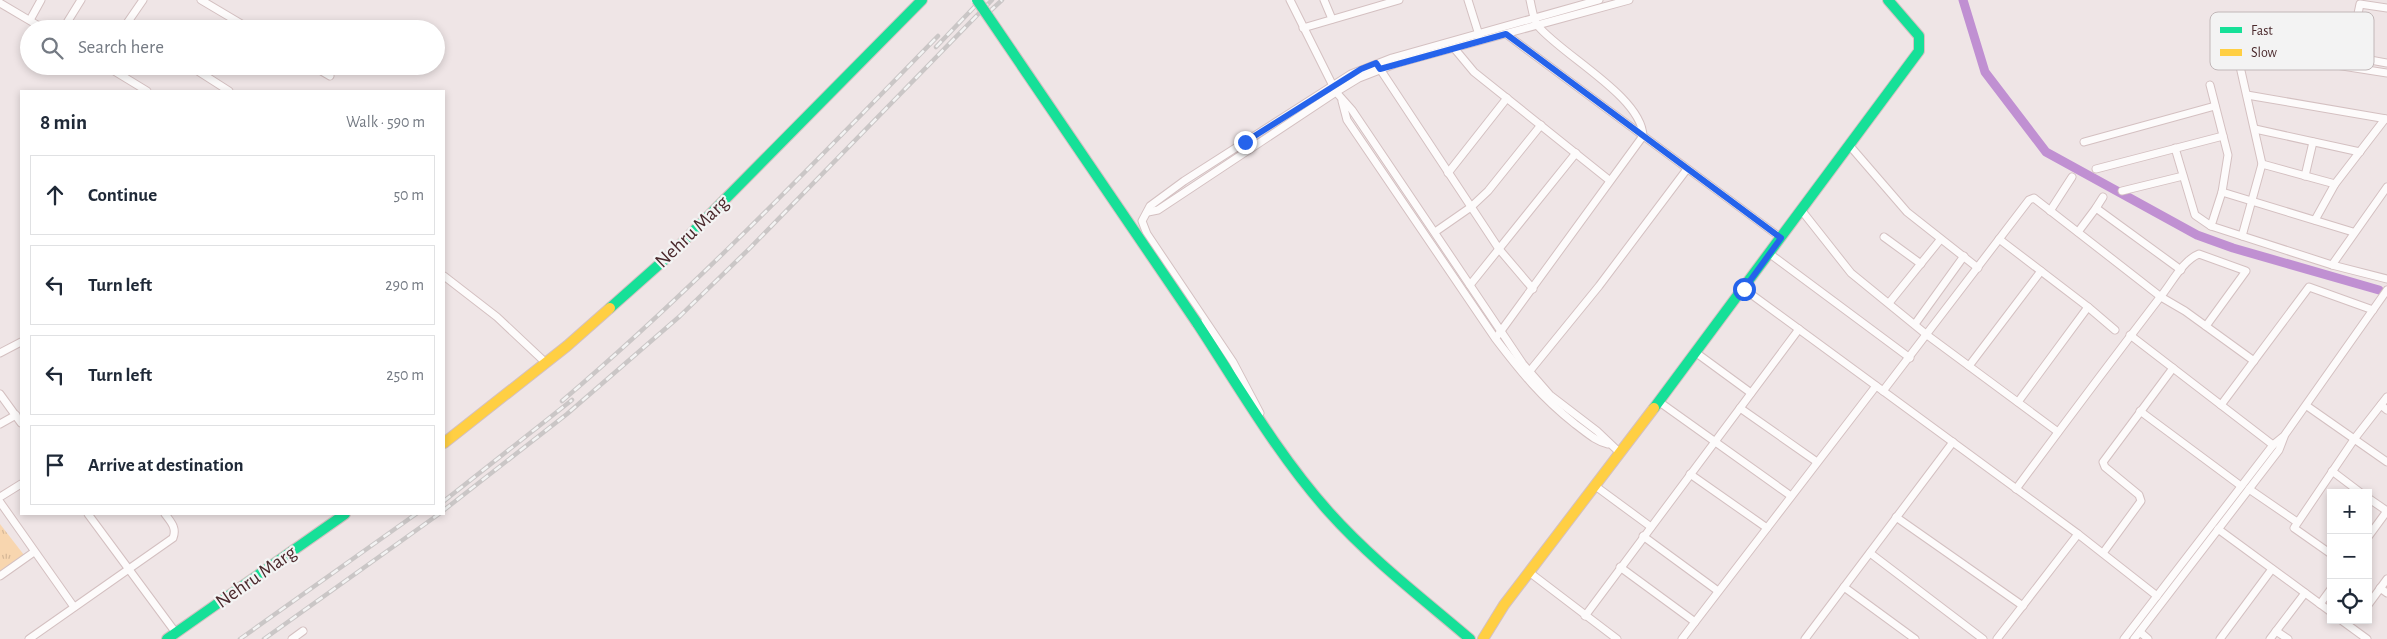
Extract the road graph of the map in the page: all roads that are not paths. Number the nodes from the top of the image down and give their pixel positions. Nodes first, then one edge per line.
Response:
1 (41, 0) edge
2 (81, 0) edge
3 (142, 0) edge
4 (201, 0) edge
5 (922, 0) edge
6 (976, 0) edge
7 (1290, 0) edge
8 (1324, 0) edge
9 (1368, 0) edge
10 (1399, 0) edge
11 (1468, 0) edge
12 (1530, 0) edge
13 (1599, 0) edge
14 (1629, 0) edge
15 (1888, 0) edge
16 (0, 3) edge
17 (1372, 8) junction
18 (2387, 8) edge
19 (2358, 12) edge
20 (1332, 19) junction
21 (30, 20) joint
22 (69, 20) edge
23 (131, 20) edge
24 (235, 20) edge
25 (1536, 22) junction
26 (1303, 28) junction
27 (1478, 33) junction
28 (1506, 34) junction
29 (1480, 40) junction
30 (1454, 48) junction
31 (2374, 61) edge
32 (2387, 63) edge
33 (1378, 66) junction
34 (2241, 70) edge
35 (2368, 70) edge
36 (2387, 73) edge
37 (121, 75) edge
38 (204, 75) edge
39 (2210, 85) dead end
40 (1334, 89) junction
41 (145, 90) edge
42 (227, 90) edge
43 (2247, 95) junction
44 (1507, 98) junction
45 (1342, 101) junction
46 (2215, 106) junction
47 (2386, 119) edge
48 (1541, 125) junction
49 (2255, 129) junction
50 (1643, 136) junction
51 (2223, 136) junction
52 (2084, 142) dead end
53 (2313, 142) junction
54 (1850, 146) junction
55 (2175, 148) junction
56 (2360, 152) junction
57 (1576, 153) junction
58 (2262, 164) junction
59 (1688, 169) junction
60 (2096, 169) dead end
61 (1448, 173) junction
62 (2183, 176) junction
63 (2305, 176) junction
64 (2072, 177) dead end
65 (1609, 180) junction
66 (2335, 184) junction
67 (2387, 187) edge
68 (2122, 191) dead end
69 (2222, 192) junction
70 (2103, 197) dead end
71 (2252, 199) junction
72 (1472, 207) junction
73 (2096, 208) junction
74 (1802, 211) junction
75 (2050, 211) junction
76 (2315, 220) junction
77 (2211, 226) junction
78 (1435, 232) junction
79 (2078, 232) junction
80 (2353, 232) junction
81 (2242, 236) junction
82 (1884, 237) dead end
83 (1781, 238) junction
84 (1999, 239) junction
85 (1940, 240) junction
86 (1499, 249) junction
87 (1770, 254) junction
88 (1964, 256) junction
89 (1921, 264) junction
90 (2332, 265) junction
91 (1978, 268) junction
92 (2181, 270) junction
93 (2041, 271) junction
94 (445, 277) edge
95 (2387, 279) edge
96 (1470, 285) junction
97 (1533, 289) junction
98 (1744, 289) junction
99 (2387, 290) edge
100 (2161, 297) junction
101 (1889, 303) junction
102 (2088, 307) junction
103 (2373, 310) junction
104 (1915, 324) junction
105 (2206, 326) junction
106 (1799, 329) junction
107 (2115, 330) dead end
108 (1497, 335) junction
109 (1927, 335) junction
110 (2130, 335) junction
111 (20, 343) edge
112 (1695, 352) junction
113 (0, 353) edge
114 (1910, 358) junction
115 (2254, 360) junction
116 (546, 363) junction
117 (1969, 366) junction
118 (2173, 368) junction
119 (1529, 372) junction
120 (1876, 386) junction
121 (1883, 391) junction
122 (1751, 393) junction
123 (0, 394) edge
124 (2387, 397) edge
125 (1658, 401) junction
126 (2018, 402) junction
127 (2221, 405) junction
128 (2307, 406) junction
129 (1740, 408) junction
130 (2384, 408) edge
131 (2140, 411) junction
132 (16, 415) junction
133 (20, 421) edge
134 (0, 424) edge
135 (1269, 431) junction
136 (2058, 432) junction
137 (2284, 436) junction
138 (2355, 438) junction
139 (1715, 441) junction
140 (445, 442) edge
141 (1953, 442) junction
142 (1608, 444) junction
143 (2273, 445) junction
144 (1619, 452) junction
145 (1817, 462) junction
146 (2387, 462) edge
147 (2332, 471) junction
148 (1690, 474) junction
149 (20, 485) edge
150 (1594, 485) junction
151 (2241, 486) junction
152 (2016, 489) junction
153 (2249, 489) junction
154 (2356, 489) edge
155 (1791, 496) junction
156 (0, 497) edge
157 (2372, 501) edge
158 (0, 502) edge
159 (2387, 511) edge
160 (89, 515) edge
161 (166, 515) edge
162 (344, 515) edge
163 (1896, 518) junction
164 (2297, 522) junction
165 (1651, 526) junction
166 (1767, 528) junction
167 (2218, 529) junction
168 (2078, 534) junction
169 (2370, 534) edge
170 (1644, 536) junction
171 (2327, 551) edge
172 (34, 552) junction
173 (1870, 553) junction
174 (2103, 553) junction
175 (1620, 567) junction
176 (128, 568) junction
177 (2272, 569) junction
178 (1529, 572) junction
179 (0, 576) edge
180 (2387, 579) edge
181 (1844, 587) junction
182 (2380, 588) junction
183 (1718, 591) junction
184 (2304, 593) junction
185 (2387, 593) edge
186 (2327, 594) edge
187 (2157, 596) junction
188 (2372, 599) edge
189 (2320, 604) junction
190 (2022, 606) junction
191 (74, 607) junction
192 (2327, 609) edge
193 (1586, 616) junction
194 (1694, 622) junction
195 (2346, 624) edge
196 (2354, 624) edge
197 (2352, 628) junction
198 (303, 631) dead end
199 (2276, 631) junction
200 (2140, 632) junction
201 (171, 636) edge
202 (29, 639) edge
203 (292, 639) edge
204 (1470, 639) edge
205 (1483, 639) edge
206 (1617, 639) edge
207 (1682, 639) edge
208 (1805, 639) edge
209 (1915, 639) edge
210 (1983, 639) edge
211 (1997, 639) edge
212 (2124, 639) edge
213 (2134, 639) edge
214 (2148, 639) edge
215 (2220, 639) edge
216 (2270, 639) edge
217 (2288, 639) edge
218 (2367, 639) edge

1 - 21 street
2 - 22 street
3 - 23 street
4 - 24 street
5 - 116 street, Nehru Marg
6 - 135 street, bridge
7 - 26 street
8 - 20 street
9 - 17 street
10 - 17 street
11 - 27 street
12 - 25 street
13 - 25 street
14 - 25 street
15 - 54 street
16 - 21 street
17 - 20 street
18 - 19 street
20 - 26 street
25 - 27 street
25 - 28 street
25 - 50 street
26 - 40 street
27 - 29 street
27 - 33 street
28 - 29 street
28 - 50 street
29 - 30 street
30 - 33 street
30 - 44 street
31 - 32 street
33 - 40 street
33 - 61 street
34 - 43 street
35 - 36 street
37 - 41 street
38 - 42 street
39 - 46 street
40 - 45 street
40 - 135 street
43 - 47 street
43 - 49 street
44 - 48 street
44 - 61 street
45 - 78 street
45 - 108 street
46 - 51 street
46 - 52 street
47 - 56 street
48 - 57 street
48 - 72 street
49 - 53 street
49 - 58 street
50 - 59 street
50 - 65 street
51 - 55 street
51 - 69 street
53 - 56 street
53 - 63 street
54 - 74 street
54 - 85 street
55 - 60 street
55 - 62 street
56 - 66 street
57 - 65 street
57 - 86 street
58 - 63 street
58 - 71 street
59 - 83 street
59 - 119 street
61 - 72 street
62 - 68 street
62 - 77 street
63 - 66 street
64 - 75 street
65 - 97 street
66 - 76 street
67 - 80 street
69 - 71 street
69 - 77 street
70 - 73 street
71 - 76 street
71 - 81 street
72 - 78 street
72 - 86 street
73 - 79 street
73 - 92 street
74 - 83 street
74 - 101 street
75 - 79 street
75 - 84 street
76 - 80 street
77 - 81 street
78 - 96 street
79 - 100 street
80 - 90 street
81 - 90 street
82 - 89 street
83 - 87 street
84 - 91 street
84 - 93 street
85 - 88 street
85 - 89 street
86 - 96 street
86 - 97 street
87 - 98 street
87 - 114 street
88 - 91 street
88 - 104 street
89 - 101 street
90 - 95 street
91 - 109 street
92 - 100 street
92 - 105 street
93 - 102 street
93 - 117 street
94 - 116 street
96 - 108 street
97 - 108 street
98 - 106 street
98 - 112 street
99 - 103 street
100 - 105 street
100 - 110 street
101 - 104 street
102 - 107 street
102 - 126 street
103 - 115 street
103 - 128 street
104 - 109 street
105 - 115 street
106 - 120 street
106 - 122 street
108 - 119 street
108 - 142 street
109 - 114 street
109 - 117 street
110 - 118 street
110 - 136 street
111 - 113 street
112 - 122 street
112 - 125 street
114 - 121 street
115 - 127 street
116 - 140 street, Nehru Marg
117 - 126 street
118 - 127 street
118 - 131 street
119 - 142 street
120 - 121 street
120 - 145 street
121 - 141 street
122 - 129 street
123 - 132 street
124 - 130 street
125 - 139 street
125 - 144 street
126 - 136 street
127 - 143 street
128 - 137 street
128 - 138 street
129 - 139 street
129 - 145 street
130 - 138 street
131 - 151 street
131 - 174 street
132 - 133 street
132 - 134 street
135 - 204 street
136 - 152 street
137 - 143 street
137 - 153 street
138 - 146 street
138 - 147 street
139 - 148 street
139 - 155 street
141 - 152 street
141 - 163 street
142 - 144 street
143 - 151 street
144 - 150 street
145 - 155 street
147 - 154 street
147 - 164 street
148 - 165 street
148 - 166 street
149 - 156 street
150 - 165 street
150 - 178 street
151 - 187 street
152 - 168 street
153 - 164 street
153 - 167 street
155 - 166 street
157 - 159 street
158 - 172 street
159 - 169 street
160 - 176 street
161 - 176 street
162 - 201 street, Nehru Marg
163 - 173 street
163 - 190 street
164 - 171 street
165 - 170 street
166 - 183 street
167 - 177 street
167 - 200 street
168 - 174 street
168 - 190 street
170 - 175 street
170 - 183 street
172 - 179 street
172 - 191 street
173 - 181 street
173 - 210 street
174 - 187 street
175 - 193 street
175 - 194 street
176 - 191 street
176 - 201 street
177 - 184 street
177 - 215 street
178 - 193 street
178 - 205 street
180 - 182 street
181 - 208 street
181 - 209 street
182 - 185 street
182 - 188 street
183 - 194 street
184 - 189 street
184 - 199 street
186 - 189 street
187 - 212 street
189 - 192 street
190 - 211 street
191 - 202 street
193 - 206 street
194 - 207 street
195 - 197 street
196 - 197 street
197 - 218 street
198 - 203 street
199 - 216 street
199 - 217 street
200 - 213 street
200 - 214 street

